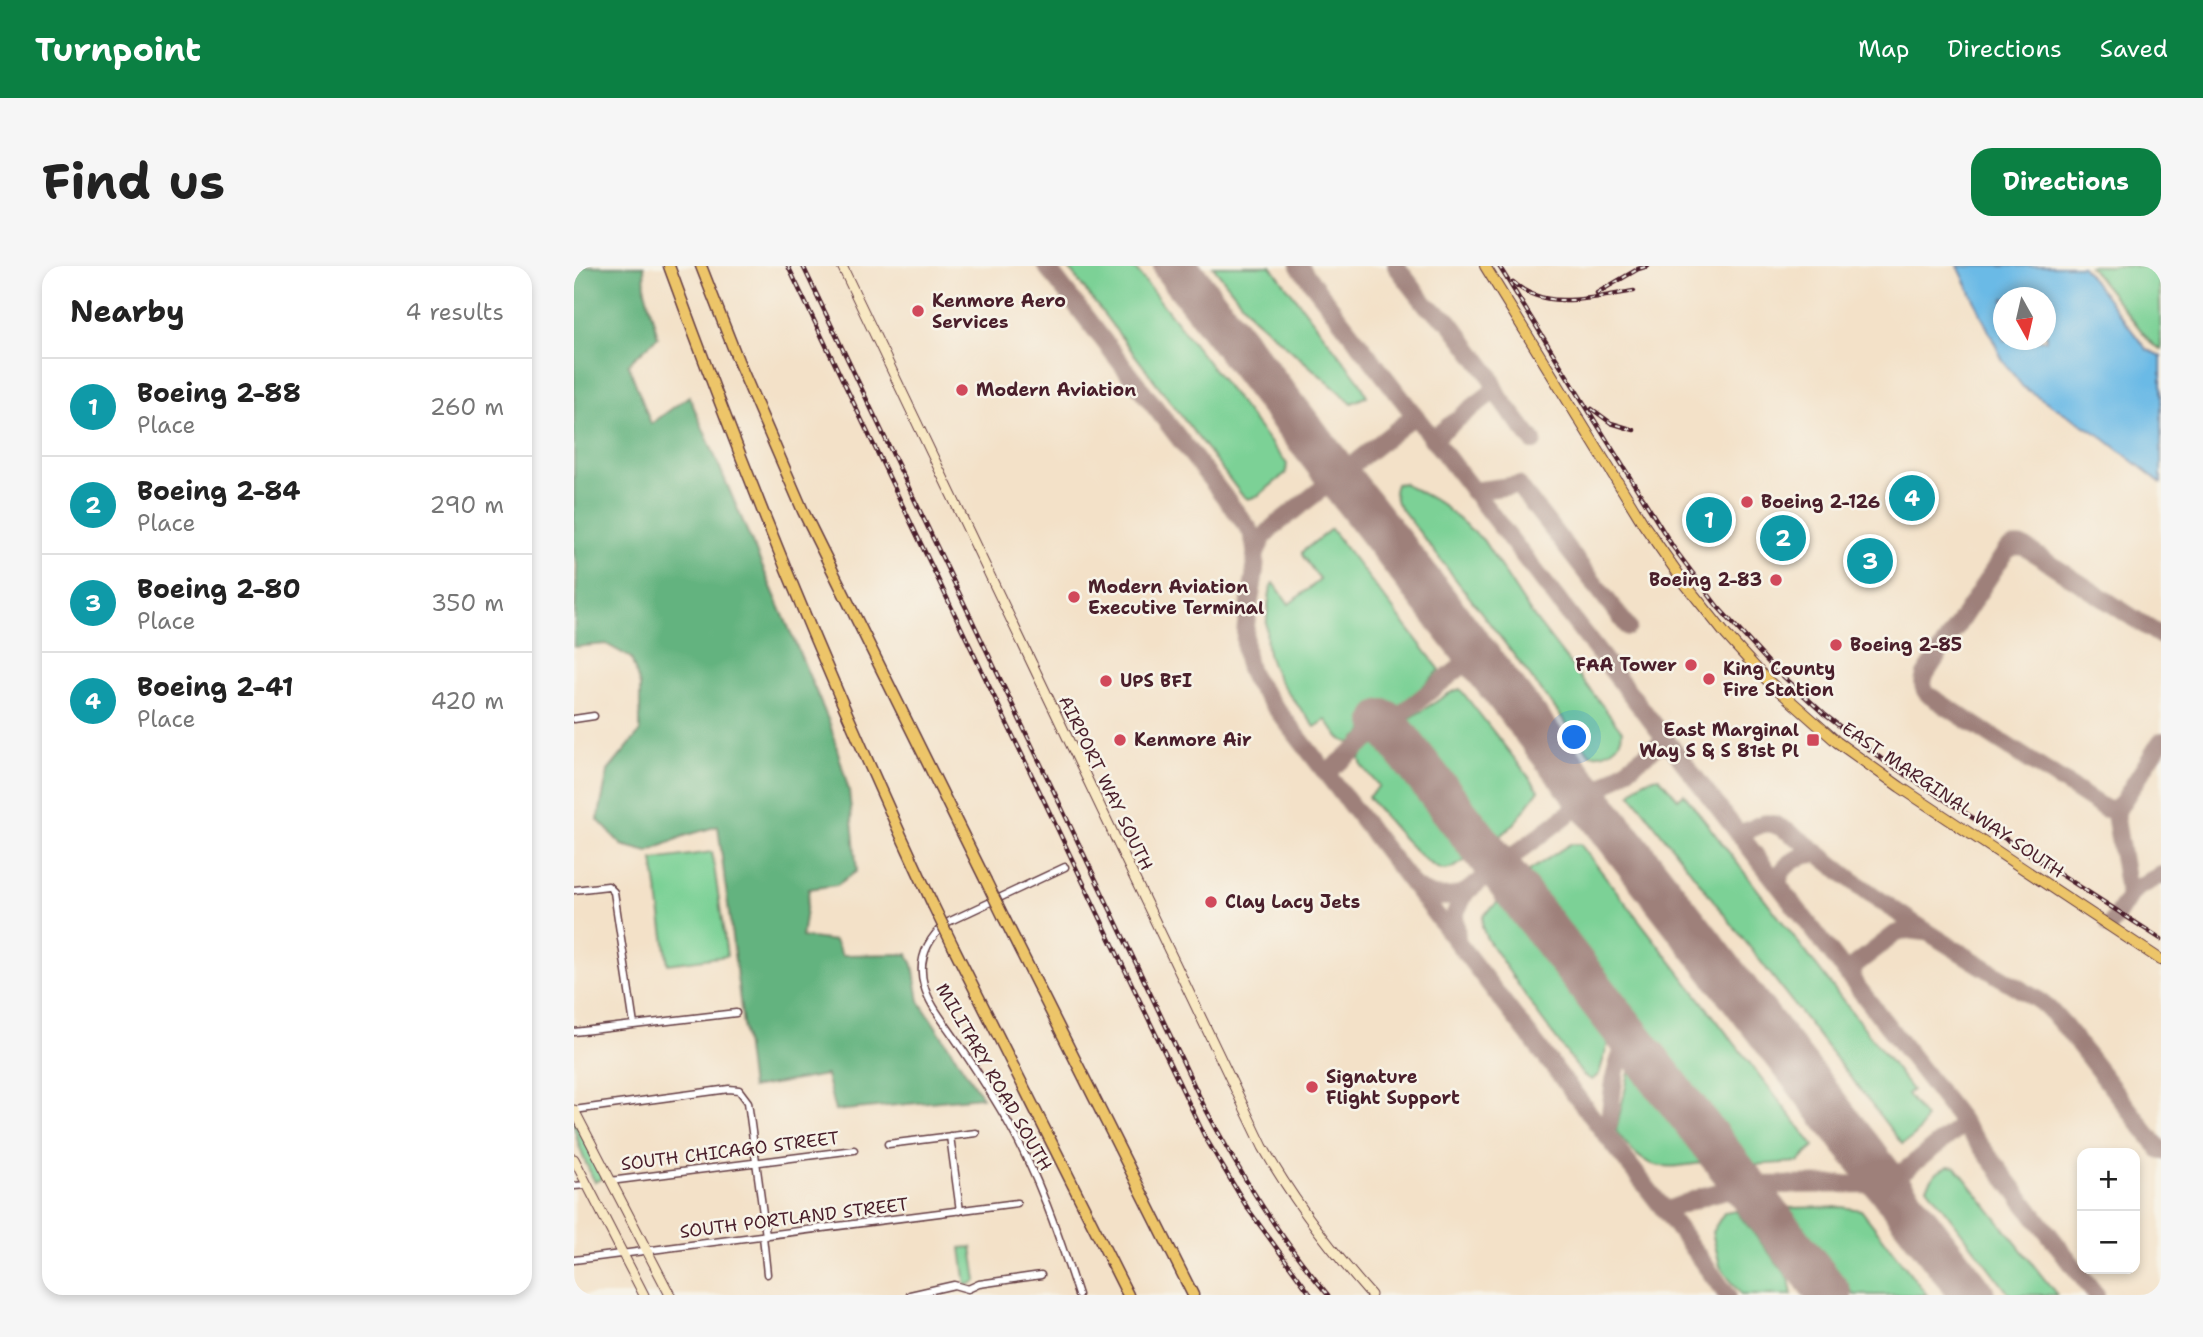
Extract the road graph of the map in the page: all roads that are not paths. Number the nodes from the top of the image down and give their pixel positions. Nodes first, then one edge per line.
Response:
1 (669, 266) edge
2 (701, 266) edge
3 (842, 266) edge
4 (1485, 266) edge
5 (594, 716) dead end
6 (574, 719) edge
7 (1065, 867) dead end
8 (574, 890) edge
9 (2161, 960) edge
10 (736, 1013) dead end
11 (634, 1025) junction
12 (574, 1032) edge
13 (574, 1110) edge
14 (976, 1133) dead end
15 (950, 1136) junction
16 (888, 1144) dead end
17 (854, 1150) dead end
18 (574, 1160) edge
19 (756, 1162) junction
20 (610, 1181) junction
21 (587, 1185) junction
22 (574, 1186) edge
23 (1017, 1203) dead end
24 (960, 1211) junction
25 (765, 1236) junction
26 (647, 1252) junction
27 (623, 1254) junction
28 (574, 1260) edge
29 (767, 1274) dead end
30 (1041, 1276) dead end
31 (968, 1292) edge
32 (644, 1295) edge
33 (670, 1295) edge
34 (909, 1295) edge
35 (1078, 1295) edge
36 (1128, 1295) edge
37 (1192, 1295) edge
38 (1371, 1295) edge

1 - 36 highway, bridge
2 - 37 highway, bridge
3 - 38 main road, AIRPORT WAY SOUTH
4 - 9 main road, EAST MARGINAL WAY SOUTH
5 - 6 street
7 - 35 street, MILITARY ROAD SOUTH
8 - 11 street
10 - 11 street
11 - 12 street
13 - 19 street
13 - 20 main road
14 - 15 street
15 - 16 street
15 - 24 street
17 - 19 street, SOUTH CHICAGO STREET
18 - 21 main road
19 - 20 street, SOUTH CHICAGO STREET
19 - 25 street
20 - 26 main road
21 - 22 street
21 - 27 main road
23 - 24 street, SOUTH PORTLAND STREET
24 - 25 street, SOUTH PORTLAND STREET
25 - 26 street, SOUTH PORTLAND STREET
25 - 29 street
26 - 27 street, SOUTH PORTLAND STREET
26 - 33 main road
27 - 28 street, SOUTH PORTLAND STREET
27 - 32 main road
30 - 31 street
31 - 34 street

